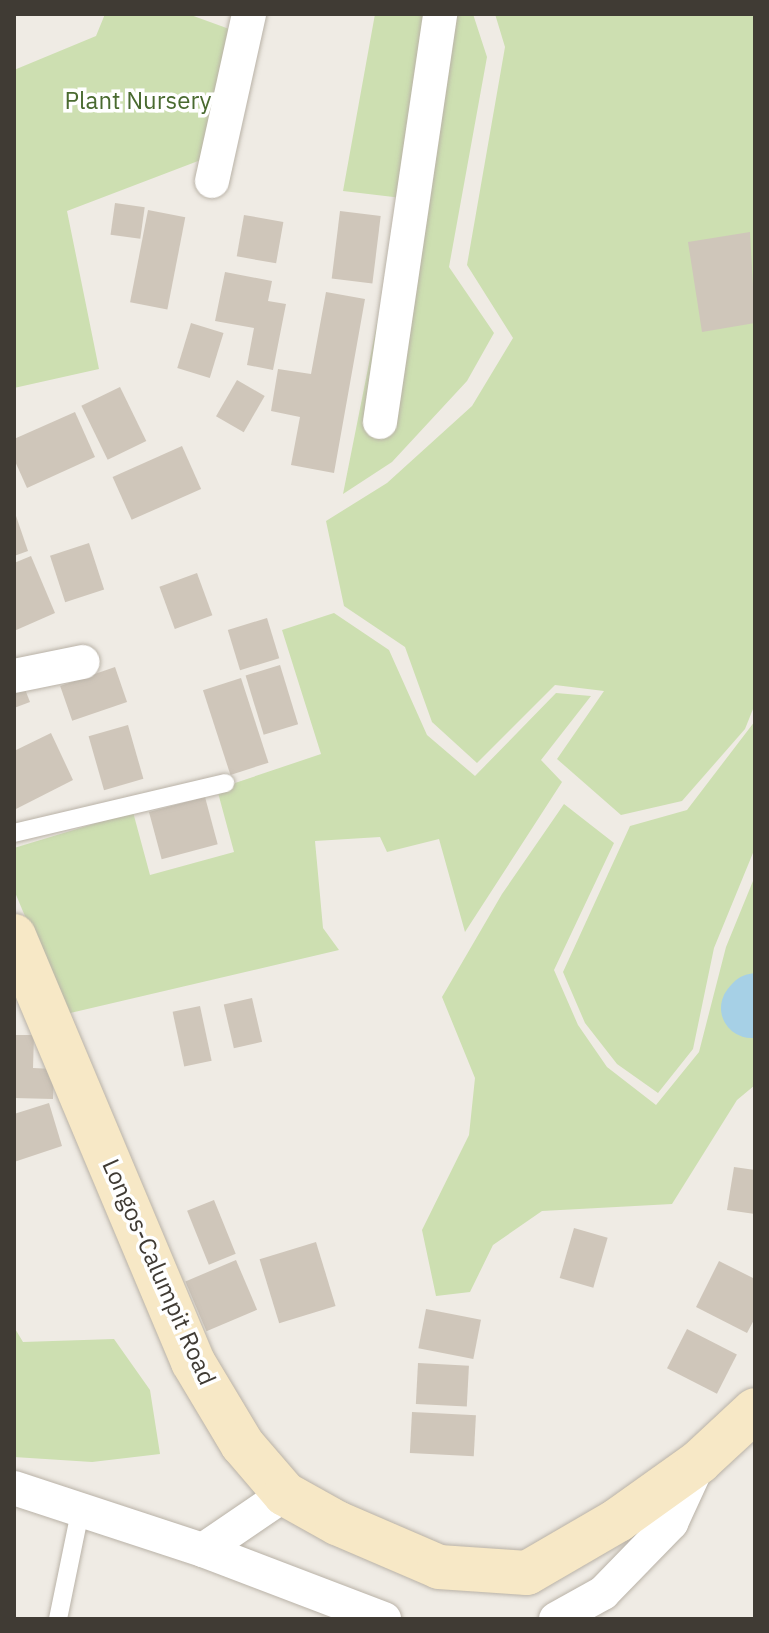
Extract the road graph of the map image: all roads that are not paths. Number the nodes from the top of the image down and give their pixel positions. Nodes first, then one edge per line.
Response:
1 (249, 14) edge
2 (440, 14) edge
3 (212, 181) dead end
4 (380, 422) dead end
5 (83, 662) dead end
6 (14, 676) edge
7 (225, 783) dead end
8 (14, 833) edge
9 (14, 936) edge
10 (734, 1437) edge
11 (14, 1488) edge
12 (285, 1494) junction
13 (80, 1512) junction
14 (203, 1550) junction
15 (58, 1619) edge
16 (384, 1619) edge
17 (556, 1619) edge

1 - 3 street
2 - 4 street
5 - 6 street
7 - 8 lane
9 - 12 street, Longos-Calumpit Road
10 - 12 street, Longos-Calumpit Road
10 - 17 street
11 - 13 street
12 - 14 street
13 - 14 street
13 - 15 lane
14 - 16 street

